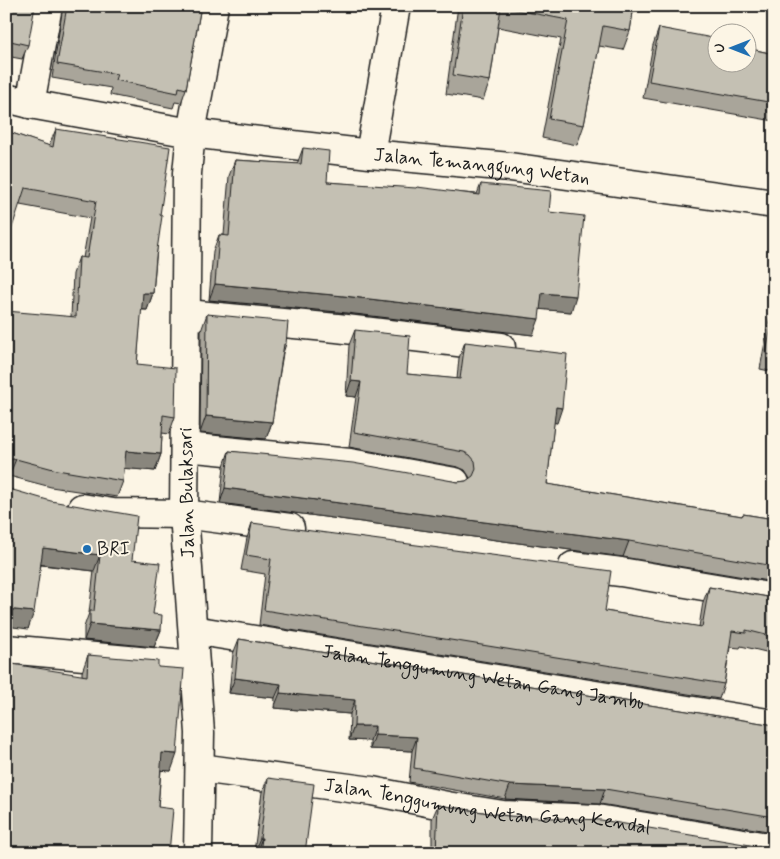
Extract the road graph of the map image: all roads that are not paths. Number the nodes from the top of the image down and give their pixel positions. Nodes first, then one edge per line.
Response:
1 (48, 6) edge
2 (214, 6) edge
3 (396, 6) edge
4 (18, 101) edge
5 (189, 151) junction
6 (370, 154) junction
7 (774, 204) edge
8 (186, 314) junction
9 (527, 350) edge
10 (185, 447) junction
11 (455, 482) edge
12 (57, 504) edge
13 (184, 514) junction
14 (310, 531) edge
15 (553, 563) edge
16 (774, 598) edge
17 (193, 630) junction
18 (6, 649) edge
19 (195, 666) junction
20 (774, 724) edge
21 (200, 768) junction
22 (774, 848) edge
23 (198, 853) edge

1 - 4 street
2 - 5 street, Jalan Bulaksari
3 - 6 street
4 - 5 street, Jalan Temanggung Wetan
5 - 6 street, Jalan Temanggung Wetan
5 - 8 street, Jalan Bulaksari
6 - 7 street, Jalan Temanggung Wetan
8 - 9 street
8 - 10 street, Jalan Bulaksari
10 - 11 street
10 - 13 street, Jalan Bulaksari
12 - 13 street
13 - 14 street
13 - 17 street, Jalan Bulaksari
15 - 16 street
17 - 19 street, Jalan Bulaksari
17 - 20 street, Jalan Tenggumung Wetan Gang Jambu
18 - 19 street
19 - 21 street, Jalan Bulaksari
21 - 22 street, Jalan Tenggumung Wetan Gang Kendal
21 - 23 street, Jalan Bulaksari

